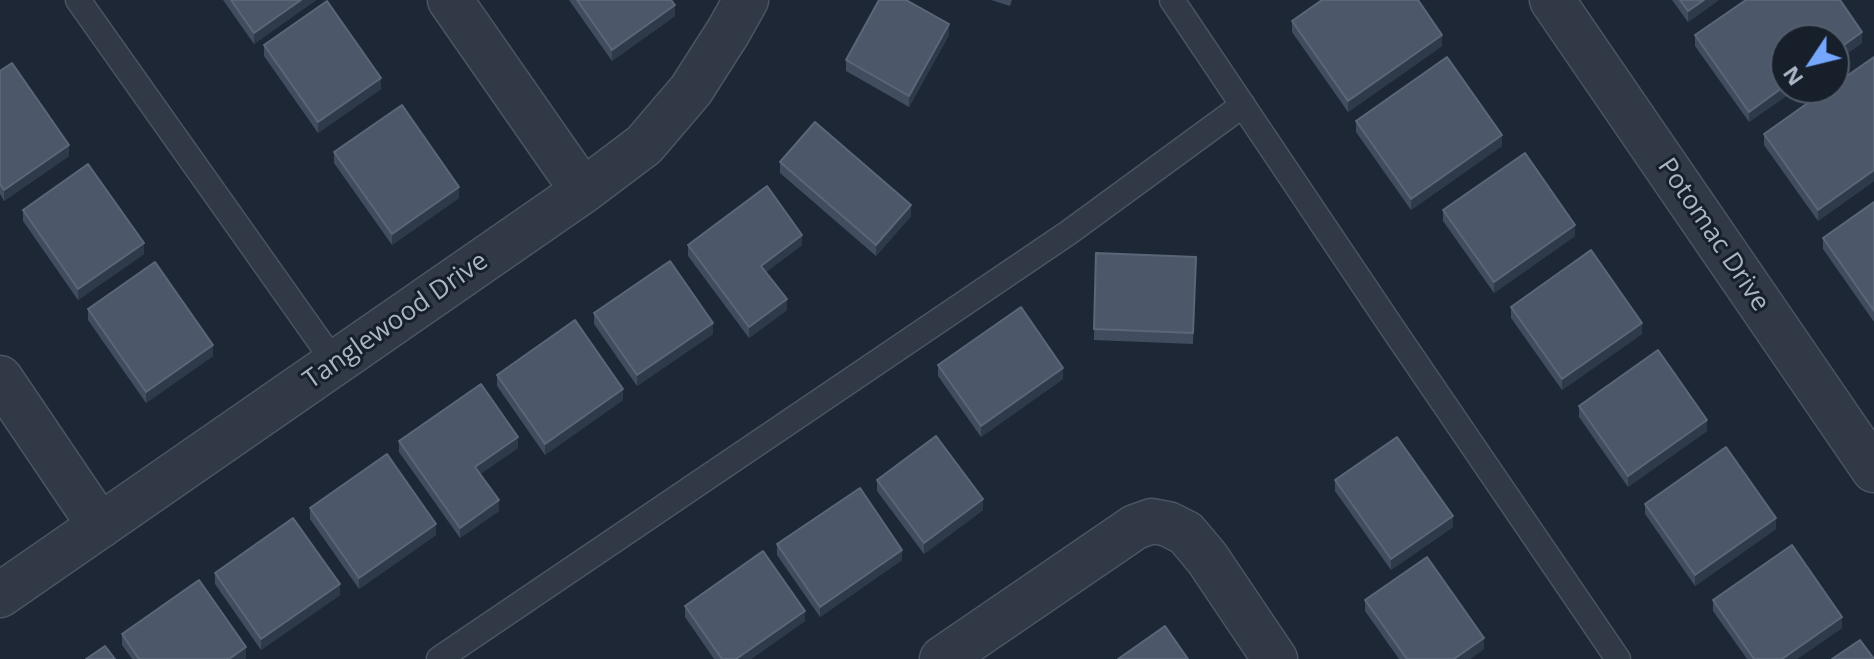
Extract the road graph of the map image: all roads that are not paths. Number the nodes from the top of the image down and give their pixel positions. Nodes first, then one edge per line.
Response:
1 (78, 0) edge
2 (450, 0) edge
3 (746, 0) edge
4 (1172, 0) edge
5 (1552, 0) edge
6 (1243, 105) junction
7 (583, 191) junction
8 (335, 363) junction
9 (0, 378) edge
10 (1874, 470) edge
11 (100, 526) junction
12 (0, 595) edge
13 (439, 659) edge
14 (942, 659) edge
15 (1275, 659) edge
16 (1618, 659) edge

1 - 8 lane
2 - 7 street
3 - 7 street, Tanglewood Drive
4 - 6 lane
5 - 10 street, Potomac Drive
6 - 13 lane
6 - 16 lane
7 - 8 street, Tanglewood Drive
8 - 11 street, Tanglewood Drive
9 - 11 street
11 - 12 street, Tanglewood Drive
14 - 15 street

